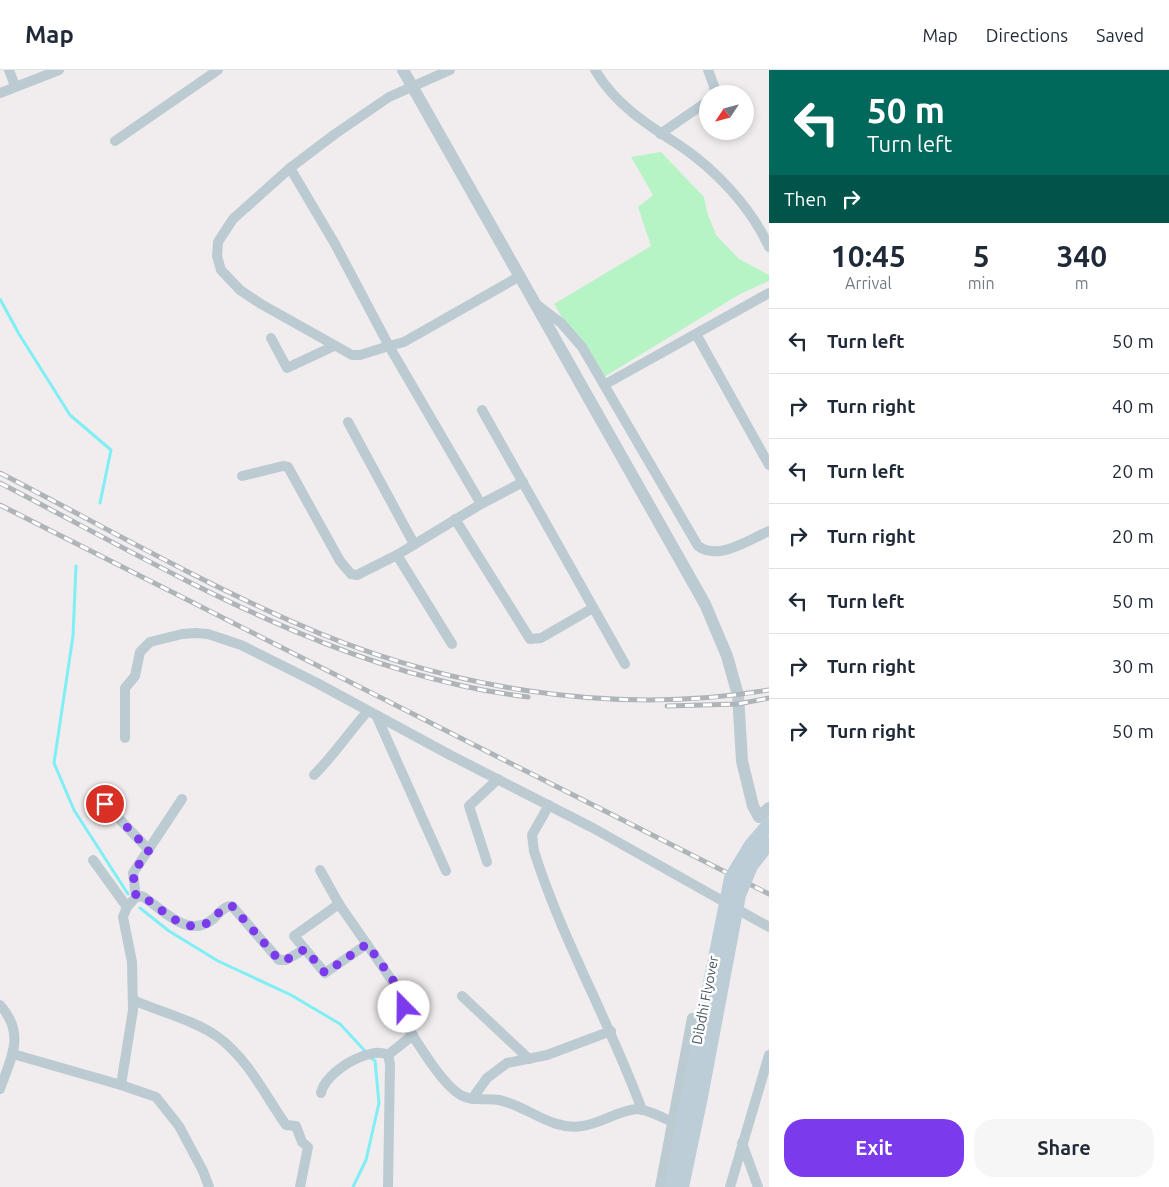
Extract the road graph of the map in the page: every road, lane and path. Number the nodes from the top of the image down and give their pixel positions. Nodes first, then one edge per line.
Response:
1 (9, 70) edge
2 (58, 70) edge
3 (218, 70) edge
4 (403, 70) edge
5 (450, 70) edge
6 (595, 70) edge
7 (708, 70) edge
8 (714, 85) edge
9 (16, 86) junction
10 (413, 86) junction
11 (0, 93) edge
12 (699, 107) edge
13 (660, 134) junction
14 (116, 141) dead end
15 (290, 168) junction
16 (769, 245) edge
17 (520, 276) junction
18 (769, 293) edge
19 (534, 303) junction
20 (696, 334) junction
21 (271, 338) dead end
22 (334, 346) junction
23 (389, 346) junction
24 (604, 385) junction
25 (482, 410) dead end
26 (348, 422) dead end
27 (769, 465) edge
28 (242, 476) dead end
29 (523, 482) junction
30 (481, 504) junction
31 (456, 519) junction
32 (769, 531) edge
33 (414, 544) junction
34 (396, 555) junction
35 (593, 608) junction
36 (452, 644) dead end
37 (625, 664) dead end
38 (373, 714) junction
39 (125, 738) dead end
40 (314, 775) dead end
41 (498, 779) junction
42 (182, 799) dead end
43 (105, 804) dead end
44 (549, 805) junction
45 (769, 808) edge
46 (766, 822) edge
47 (769, 843) edge
48 (149, 850) junction
49 (769, 858) edge
50 (93, 860) dead end
51 (486, 862) dead end
52 (320, 870) dead end
53 (446, 871) dead end
54 (136, 896) junction
55 (339, 904) junction
56 (127, 907) junction
57 (769, 927) edge
58 (367, 944) junction
59 (305, 949) junction
60 (462, 996) dead end
61 (133, 1000) junction
62 (0, 1005) edge
63 (692, 1018) dead end
64 (611, 1031) junction
65 (413, 1035) junction
66 (12, 1054) junction
67 (383, 1054) junction
68 (769, 1055) edge
69 (529, 1059) junction
70 (122, 1085) junction
71 (0, 1089) edge
72 (321, 1093) dead end
73 (694, 1096) junction
74 (472, 1099) junction
75 (642, 1110) junction
76 (672, 1122) junction
77 (742, 1143) junction
78 (209, 1187) edge
79 (300, 1187) edge
80 (388, 1187) edge
81 (660, 1187) edge
82 (671, 1187) edge
83 (682, 1187) edge
84 (730, 1187) edge
85 (758, 1187) edge

1 - 9 street
2 - 9 street
3 - 14 street
4 - 10 street
5 - 10 street
6 - 13 street
7 - 8 street
9 - 11 street
10 - 15 street
10 - 17 street
12 - 13 street
13 - 16 street
15 - 22 street
15 - 23 street
17 - 19 street
17 - 23 street
18 - 20 street
19 - 24 street
19 - 46 street
20 - 24 street
20 - 27 street
21 - 22 street
22 - 23 street
23 - 30 street
24 - 32 street
25 - 29 street
26 - 33 street
28 - 34 street
29 - 30 street
29 - 35 street
30 - 31 street
31 - 33 street
31 - 35 street
33 - 34 street
34 - 36 street
35 - 37 street
38 - 39 street
38 - 40 street
38 - 41 street
38 - 53 street
41 - 44 street
41 - 51 street
42 - 48 street
43 - 48 street
44 - 57 street
44 - 64 street
45 - 46 street
46 - 49 street
46 - 73 main road, Dibdhi Flyover, bridge
47 - 73 main road, Dibdhi Flyover, bridge
48 - 54 street
50 - 56 street
52 - 55 street
54 - 56 street
54 - 59 street
55 - 58 street
55 - 59 street
56 - 61 street
58 - 59 street
58 - 65 street
60 - 69 street
61 - 70 street
61 - 79 street
62 - 66 street
63 - 76 street
64 - 69 street
64 - 75 street
65 - 67 street
65 - 74 street
66 - 70 street
66 - 71 street
67 - 72 street
67 - 80 street
68 - 77 street
69 - 74 street
70 - 78 street
73 - 82 main road, Dibdhi Flyover
73 - 83 main road, Dibdhi Flyover
74 - 75 street
75 - 76 street
76 - 81 street
77 - 84 street
77 - 85 street

